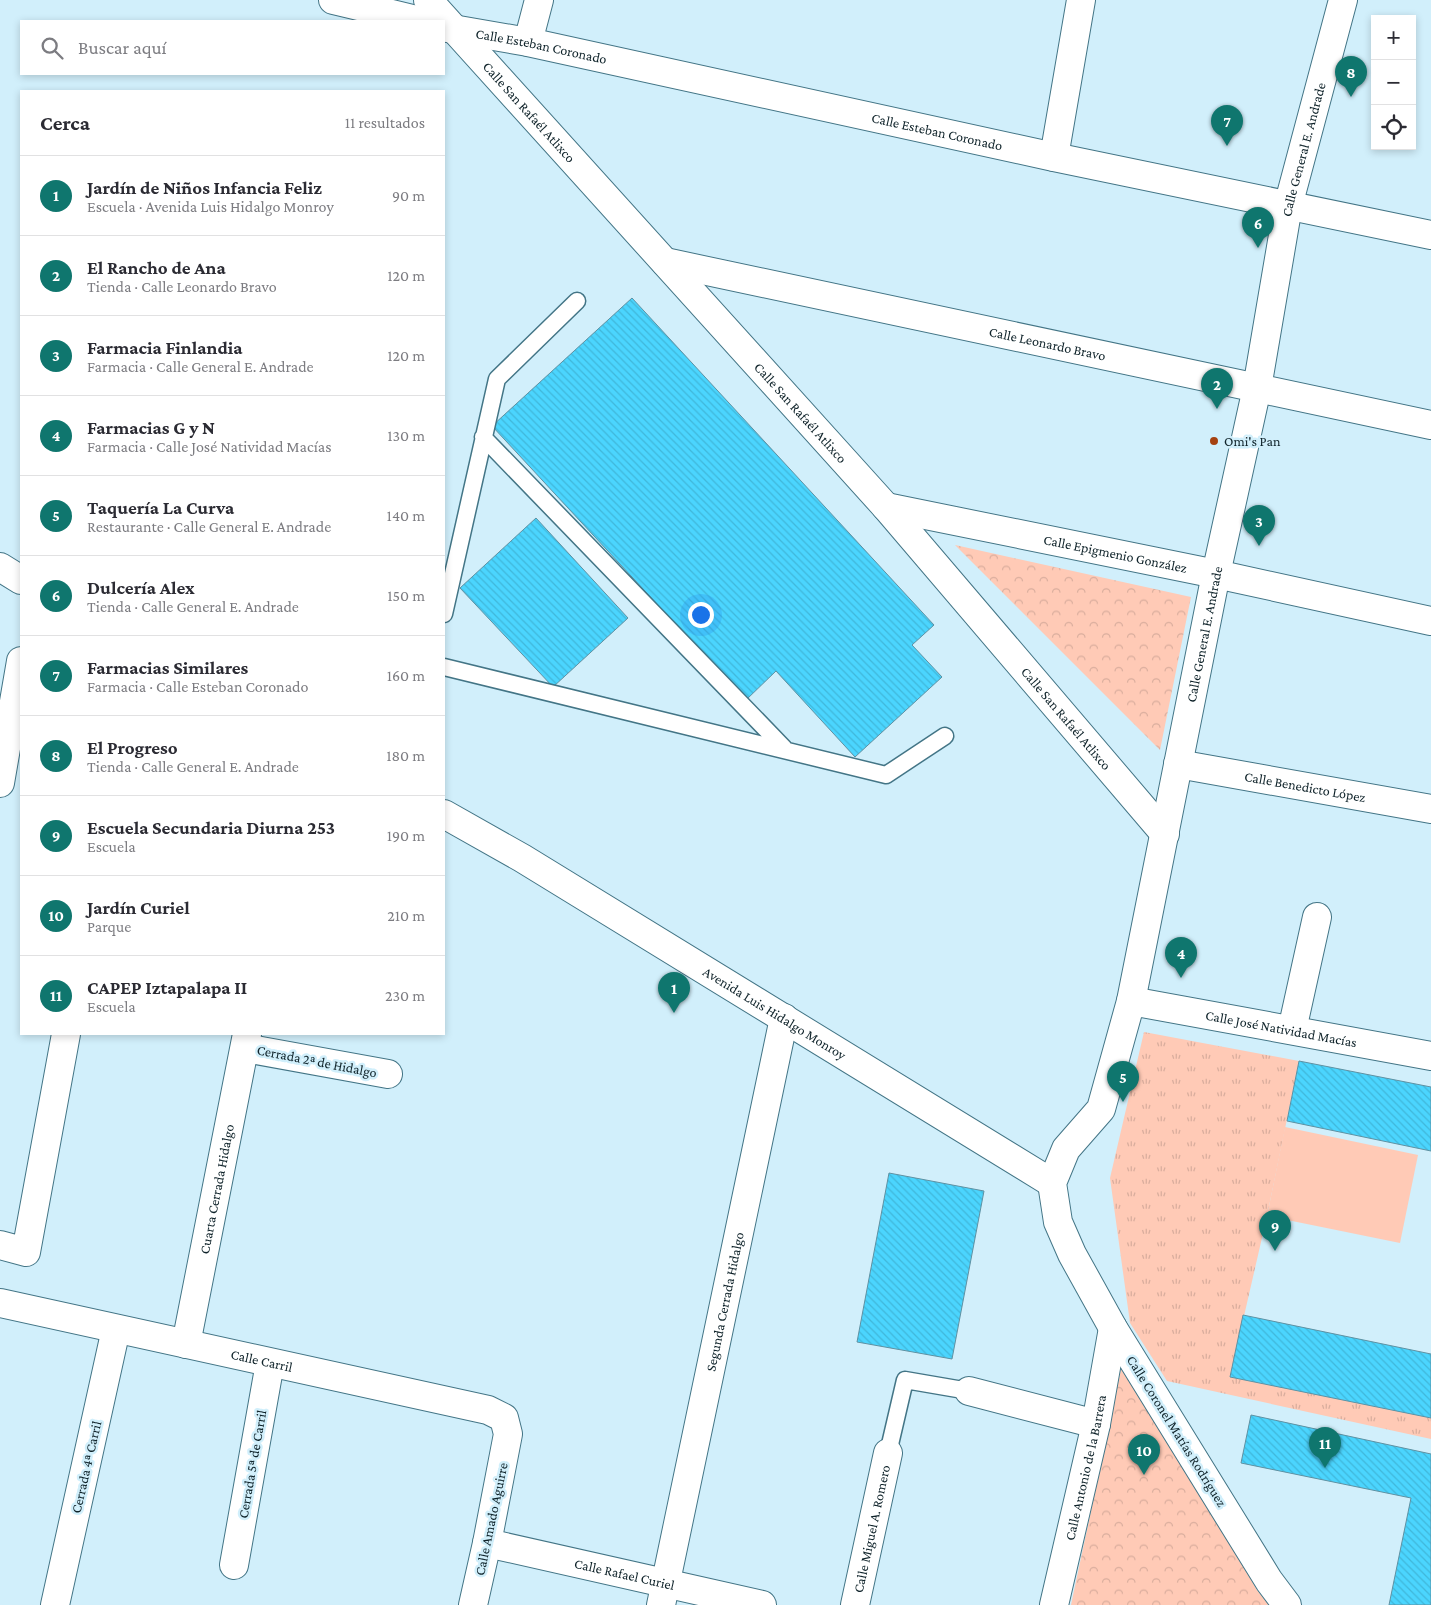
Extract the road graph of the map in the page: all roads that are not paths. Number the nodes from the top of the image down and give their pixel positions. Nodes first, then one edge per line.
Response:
1 (333, 0) edge
2 (428, 0) edge
3 (539, 0) edge
4 (1081, 0) edge
5 (1343, 0) edge
6 (417, 20) edge
7 (442, 20) edge
8 (448, 28) edge
9 (528, 42) junction
10 (1054, 157) junction
11 (1288, 206) junction
12 (1431, 234) edge
13 (665, 262) junction
14 (577, 301) dead end
15 (1256, 388) junction
16 (1431, 425) edge
17 (484, 437) junction
18 (886, 507) junction
19 (0, 568) edge
20 (1216, 574) junction
21 (20, 579) edge
22 (445, 610) edge
23 (1431, 621) edge
24 (445, 667) edge
25 (20, 668) edge
26 (945, 736) dead end
27 (784, 749) junction
28 (1178, 764) junction
29 (0, 782) edge
30 (1431, 809) edge
31 (445, 815) edge
32 (1165, 834) junction
33 (1317, 917) dead end
34 (1131, 1002) junction
35 (784, 1018) junction
36 (1292, 1030) junction
37 (66, 1035) edge
38 (246, 1041) edge
39 (1431, 1056) edge
40 (388, 1074) dead end
41 (1052, 1183) junction
42 (0, 1245) edge
43 (0, 1304) edge
44 (1113, 1328) junction
45 (116, 1329) junction
46 (186, 1344) junction
47 (270, 1363) junction
48 (969, 1391) joint
49 (1096, 1424) junction
50 (508, 1434) joint
51 (888, 1453) joint
52 (487, 1544) junction
53 (234, 1564) dead end
54 (663, 1595) edge
55 (55, 1605) edge
56 (473, 1605) edge
57 (762, 1605) edge
58 (855, 1605) edge
59 (1054, 1605) edge
60 (1288, 1605) edge

1 - 6 street
2 - 7 street, Calle San Rafaél Atlixco
3 - 9 street
4 - 10 street
5 - 11 street, Calle General E. Andrade
8 - 9 street, Calle Esteban Coronado
8 - 13 street, Calle San Rafaél Atlixco
9 - 10 street, Calle Esteban Coronado
10 - 11 street, Calle Esteban Coronado
11 - 12 street, Calle Esteban Coronado
11 - 15 street, Calle General E. Andrade
13 - 15 street, Calle Leonardo Bravo
13 - 18 street, Calle San Rafaél Atlixco
14 - 17 lane
15 - 16 street, Calle Leonardo Bravo
15 - 20 street, Calle General E. Andrade
17 - 22 lane
17 - 27 lane
18 - 20 street, Calle Epigmenio González
18 - 32 street, Calle San Rafaél Atlixco
19 - 21 street
20 - 23 street, Calle Epigmenio González
20 - 28 street, Calle General E. Andrade
24 - 27 lane
25 - 29 street
26 - 27 lane
28 - 30 street, Calle Benedicto López
28 - 32 street, Calle General E. Andrade
31 - 35 street, Avenida Luis Hidalgo Monroy
32 - 34 street, Calle General E. Andrade
33 - 36 street
34 - 36 street, Calle José Natividad Macías
34 - 41 street, Calle General E. Andrade
35 - 41 street, Avenida Luis Hidalgo Monroy
35 - 54 street, Segunda Cerrada Hidalgo
36 - 39 street, Calle José Natividad Macías
37 - 42 street
38 - 40 street, Cerrada 2ª de Hidalgo
38 - 46 street, Cuarta Cerrada Hidalgo
41 - 44 street, Calle Coronel Matías Rodríguez
43 - 45 street, Calle Carril
44 - 49 street, Calle Antonio de la Barrera
44 - 60 street, Calle Coronel Matías Rodríguez
45 - 46 street, Calle Carril
45 - 55 street, Cerrada 4ª Carril
46 - 47 street, Calle Carril
47 - 50 street, Calle Carril
47 - 53 street, Cerrada 5ª de Carril
48 - 49 street
48 - 51 lane
49 - 59 street, Calle Antonio de la Barrera
50 - 52 street, Calle Amado Aguirre
51 - 58 street, Calle Miguel A. Romero
52 - 54 street, Calle Rafael Curiel
52 - 56 street, Calle Amado Aguirre
54 - 57 street, Calle Rafael Curiel

